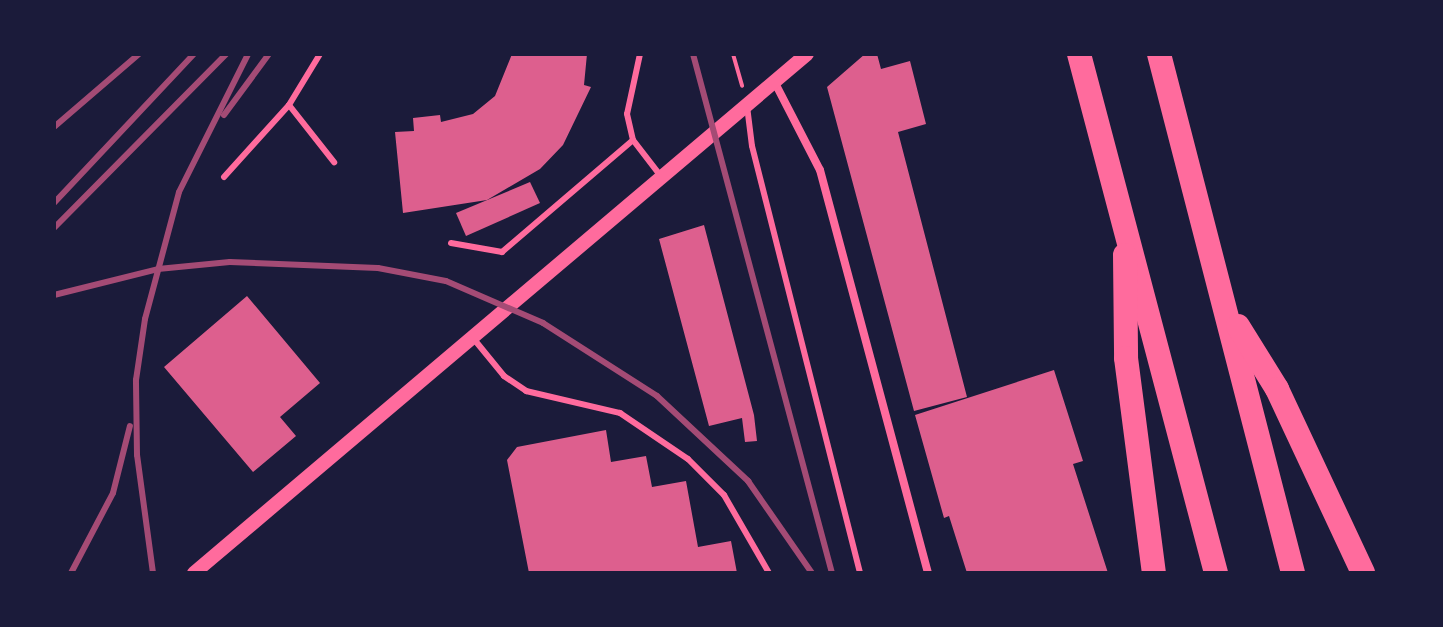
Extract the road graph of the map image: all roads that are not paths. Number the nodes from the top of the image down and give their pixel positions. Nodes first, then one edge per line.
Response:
1 (320, 54) edge
2 (640, 54) edge
3 (807, 54) edge
4 (1079, 54) edge
5 (1159, 54) edge
6 (774, 81) junction
7 (289, 105) junction
8 (747, 105) junction
9 (633, 140) junction
10 (334, 162) dead end
11 (224, 177) dead end
12 (662, 178) junction
13 (1125, 220) junction
14 (451, 243) dead end
15 (1224, 304) junction
16 (472, 337) junction
17 (194, 573) edge
18 (769, 573) edge
19 (860, 573) edge
20 (928, 573) edge
21 (1154, 573) edge
22 (1216, 573) edge
23 (1293, 573) edge
24 (1363, 573) edge

1 - 7 lane
2 - 9 lane
3 - 6 street
4 - 13 highway
5 - 15 highway
6 - 8 street
6 - 20 street
7 - 10 lane
7 - 11 lane
8 - 12 street
8 - 19 lane
9 - 12 lane
9 - 14 lane
12 - 16 street
13 - 21 highway
13 - 22 highway
15 - 23 highway
15 - 24 highway
16 - 17 street
16 - 18 lane

